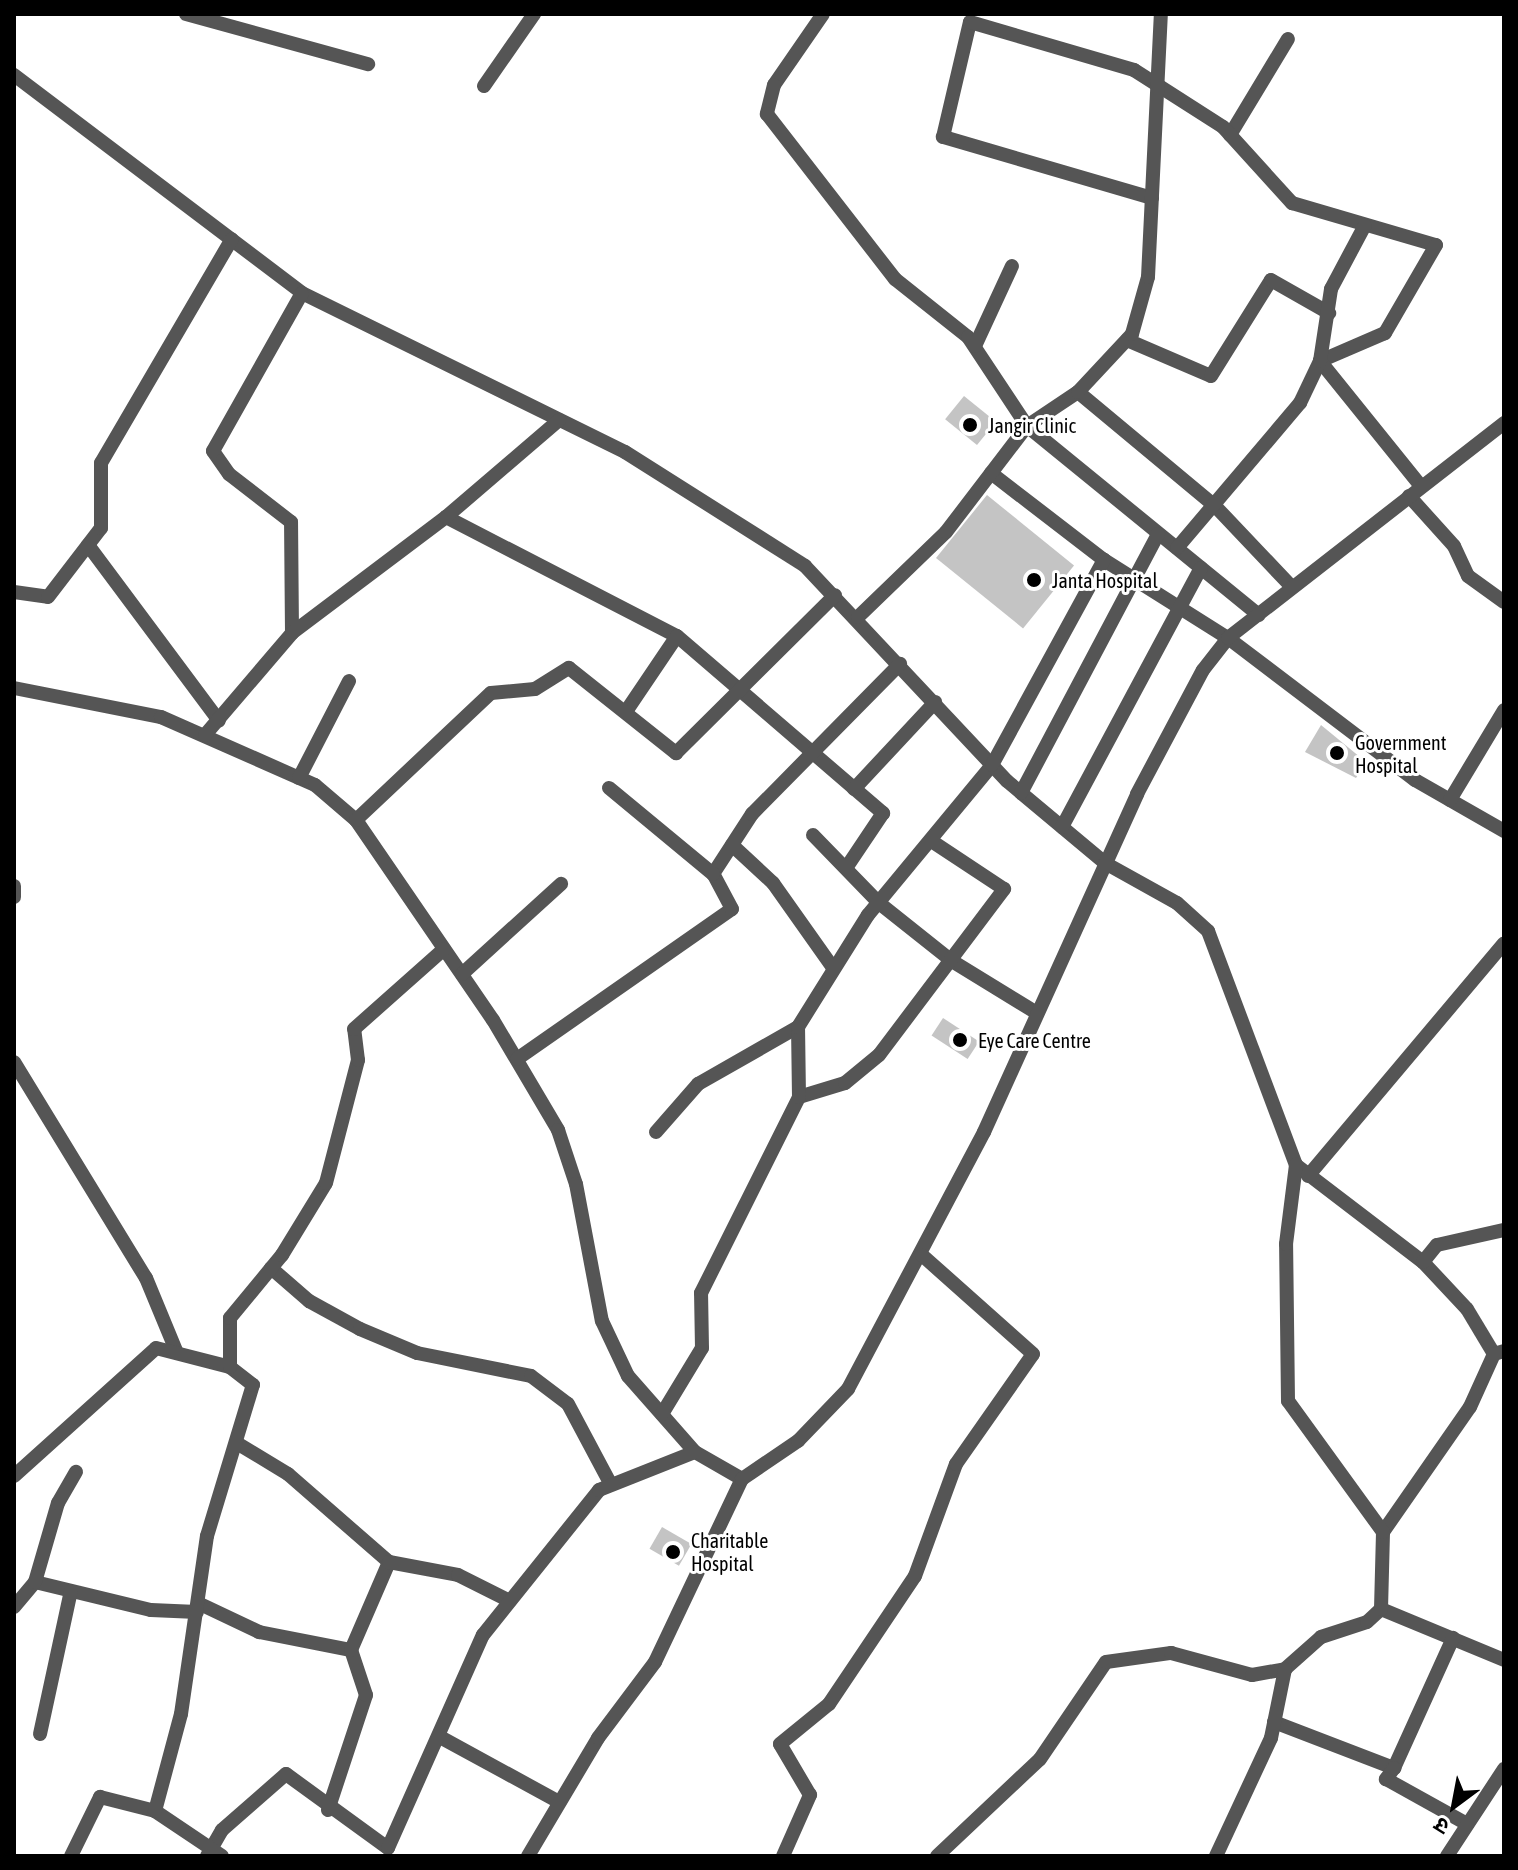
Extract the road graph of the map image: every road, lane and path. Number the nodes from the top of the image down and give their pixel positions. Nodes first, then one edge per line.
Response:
1 (186, 14) edge
2 (534, 14) edge
3 (823, 14) edge
4 (1161, 14) edge
5 (1288, 39) dead end
6 (368, 64) dead end
7 (14, 75) edge
8 (1154, 82) junction
9 (484, 86) dead end
10 (1230, 135) junction
11 (1152, 198) junction
12 (1365, 225) junction
13 (232, 239) junction
14 (1012, 266) dead end
15 (302, 293) junction
16 (1329, 313) junction
17 (1127, 340) junction
18 (975, 346) junction
19 (1320, 361) junction
20 (1078, 392) junction
21 (559, 420) junction
22 (1504, 423) edge
23 (1027, 426) junction
24 (991, 473) junction
25 (1415, 491) junction
26 (1215, 506) junction
27 (446, 517) junction
28 (1158, 534) junction
29 (88, 545) junction
30 (1177, 548) junction
31 (1104, 560) junction
32 (1201, 568) junction
33 (1132, 577) junction
34 (1292, 587) junction
35 (14, 592) edge
36 (835, 595) junction
37 (1504, 602) edge
38 (1179, 606) junction
39 (1259, 615) junction
40 (858, 617) junction
41 (292, 633) junction
42 (677, 636) junction
43 (1228, 638) junction
44 (900, 664) junction
45 (349, 681) dead end
46 (14, 688) edge
47 (741, 692) junction
48 (935, 702) junction
49 (627, 710) junction
50 (1504, 710) edge
51 (219, 721) junction
52 (205, 735) junction
53 (811, 755) junction
54 (992, 765) junction
55 (299, 778) junction
56 (609, 788) dead end
57 (854, 789) junction
58 (1021, 793) junction
59 (1450, 800) junction
60 (356, 820) junction
61 (1062, 827) junction
62 (1504, 831) edge
63 (813, 835) dead end
64 (933, 842) junction
65 (732, 845) junction
66 (1105, 863) junction
67 (846, 868) junction
68 (713, 874) junction
69 (561, 884) dead end
70 (14, 886) edge
71 (14, 897) edge
72 (879, 903) junction
73 (1504, 943) edge
74 (444, 949) junction
75 (952, 961) junction
76 (834, 969) junction
77 (462, 974) junction
78 (1037, 1013) junction
79 (798, 1027) junction
80 (517, 1059) junction
81 (14, 1062) edge
82 (799, 1097) junction
83 (656, 1132) dead end
84 (1296, 1165) junction
85 (1308, 1176) junction
86 (1504, 1230) edge
87 (922, 1255) junction
88 (1423, 1262) junction
89 (271, 1268) junction
90 (1499, 1352) edge
91 (177, 1353) junction
92 (230, 1367) junction
93 (662, 1414) junction
94 (240, 1445) junction
95 (695, 1452) junction
96 (76, 1472) dead end
97 (14, 1476) edge
98 (742, 1479) junction
99 (610, 1483) junction
100 (1383, 1532) junction
101 (389, 1562) junction
102 (35, 1582) junction
103 (71, 1591) junction
104 (510, 1601) junction
105 (14, 1607) edge
106 (198, 1608) junction
107 (1381, 1609) junction
108 (1453, 1638) junction
109 (351, 1650) junction
110 (1504, 1660) edge
111 (1285, 1669) junction
112 (1274, 1722) junction
113 (40, 1734) dead end
114 (440, 1737) junction
115 (1394, 1768) junction
116 (1504, 1769) edge
117 (559, 1802) junction
118 (328, 1810) junction
119 (155, 1811) junction
120 (1467, 1824) junction
121 (214, 1854) edge
122 (71, 1856) edge
123 (528, 1856) edge
124 (783, 1856) edge
125 (937, 1856) edge
126 (1216, 1856) edge
127 (1447, 1856) edge

1 - 6 street
2 - 9 street
3 - 18 street
4 - 8 street
5 - 10 street
7 - 13 street
8 - 10 street
8 - 11 street
8 - 11 street
10 - 12 street
11 - 17 street
12 - 16 street
12 - 19 street
13 - 15 street
13 - 29 street
14 - 18 street
15 - 21 street
15 - 41 street
16 - 17 street
16 - 19 street
17 - 20 street
18 - 23 street
19 - 25 street
19 - 26 street
20 - 23 street
20 - 26 street
21 - 27 street
21 - 36 street
22 - 25 street
23 - 24 street
23 - 28 street
24 - 31 street
24 - 40 street
25 - 34 street
25 - 37 street
26 - 30 street
26 - 34 street
27 - 41 street
27 - 42 street
28 - 30 street
28 - 33 street
29 - 35 street
29 - 51 street
30 - 32 street
31 - 33 street
31 - 54 street
32 - 38 street
32 - 39 street
33 - 38 street
33 - 58 street
34 - 39 street
36 - 40 street
36 - 47 street
38 - 43 street
38 - 61 street
39 - 43 street
40 - 44 street
41 - 51 street
42 - 47 street
42 - 49 street
43 - 59 street
43 - 66 street
44 - 48 street
44 - 53 street
45 - 55 street
46 - 52 street
47 - 49 street
47 - 53 street
48 - 54 street
48 - 57 street
49 - 60 street
50 - 59 street
51 - 52 street
52 - 55 street
53 - 57 street
53 - 65 street
54 - 58 street
54 - 64 street
55 - 60 street
56 - 68 street
57 - 67 street
58 - 61 street
59 - 62 street
60 - 74 street
61 - 66 street
63 - 67 street
64 - 72 street
64 - 75 street
65 - 68 street
65 - 76 street
66 - 78 street
66 - 84 street
67 - 72 street
68 - 80 street
69 - 77 street
70 - 71 street
72 - 75 street
72 - 76 street
73 - 85 street
74 - 77 street
74 - 89 street
75 - 78 street
75 - 82 street
76 - 79 street
77 - 80 street
78 - 87 street
79 - 82 street
79 - 83 street
80 - 93 street
81 - 91 street
82 - 93 street
84 - 85 street
84 - 100 street
85 - 88 street
86 - 88 street
87 - 98 street
87 - 124 street
88 - 90 street
89 - 92 street
89 - 99 street
90 - 100 street
91 - 92 street
91 - 97 street
92 - 94 street
93 - 95 street
94 - 101 street
94 - 106 street
95 - 98 street
95 - 99 street
96 - 102 street
98 - 117 street
99 - 104 street
100 - 107 street
101 - 104 street
101 - 109 street
102 - 103 street
102 - 105 street
103 - 106 street
103 - 113 street
104 - 114 street
106 - 109 street
106 - 119 street
107 - 108 street
107 - 111 street
108 - 110 street
108 - 115 street
109 - 118 street
111 - 112 street
111 - 125 street
112 - 115 street
112 - 126 street
114 - 117 street
114 - 118 street
115 - 120 street
116 - 120 street
117 - 123 street
118 - 121 street
119 - 121 street
119 - 122 street
120 - 127 street

